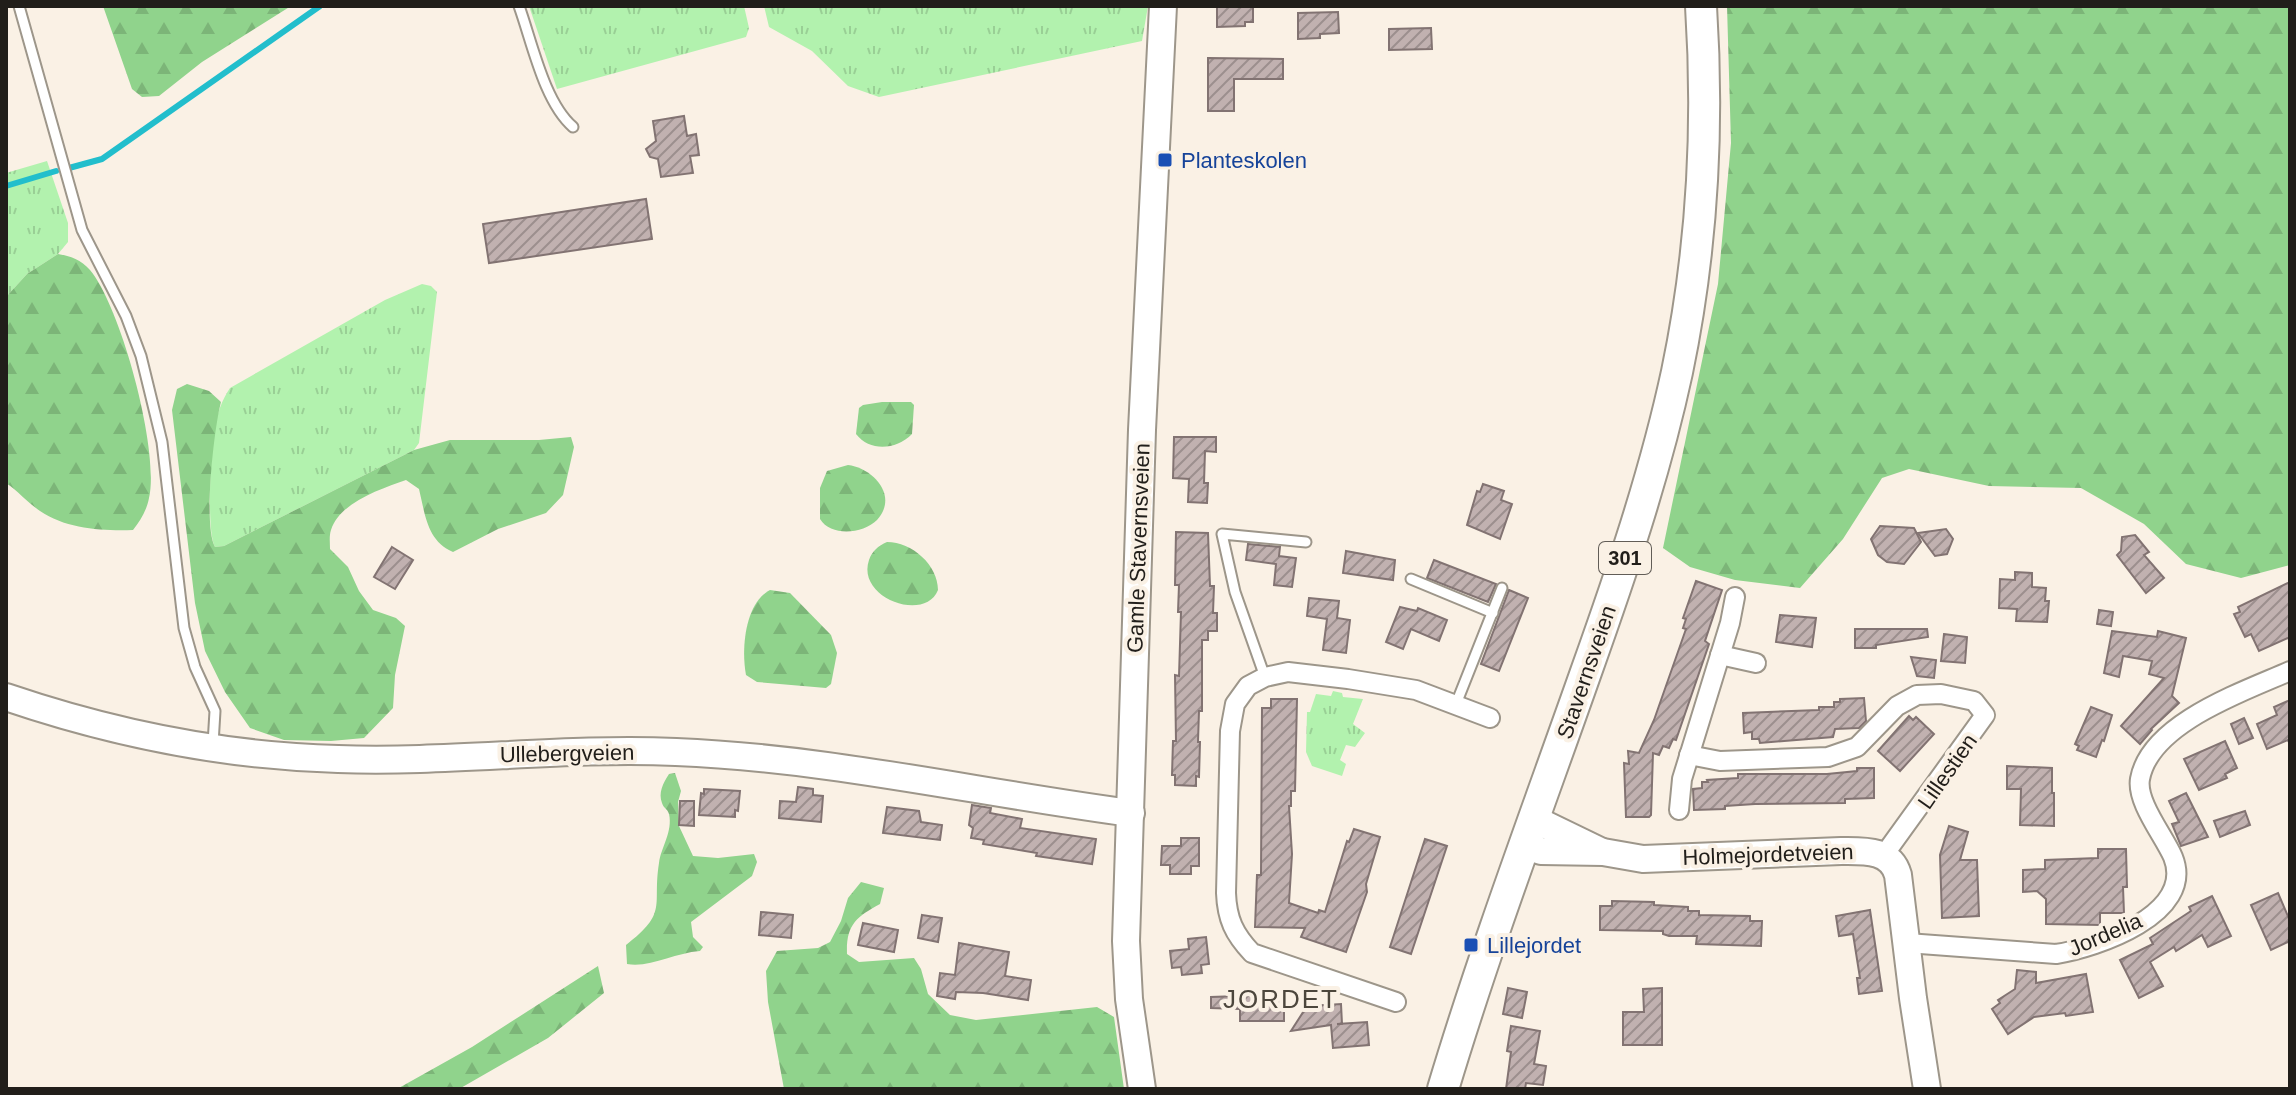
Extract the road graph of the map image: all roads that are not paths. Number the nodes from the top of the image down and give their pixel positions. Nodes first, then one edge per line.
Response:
1 (19, 6) edge
2 (519, 6) edge
3 (1163, 6) edge
4 (1701, 6) edge
5 (573, 127) dead end
6 (1306, 542) dead end
7 (1411, 579) dead end
8 (1502, 588) dead end
9 (1735, 597) dead end
10 (1493, 613) junction
11 (1720, 655) junction
12 (1756, 663) dead end
13 (2290, 671) edge
14 (1265, 677) junction
15 (6, 697) edge
16 (1456, 704) junction
17 (1490, 718) dead end
18 (213, 747) junction
19 (1689, 755) junction
20 (1679, 810) dead end
21 (1131, 813) junction
22 (1530, 833) junction
23 (1884, 855) junction
24 (1907, 943) junction
25 (1396, 1002) dead end
26 (1142, 1089) edge
27 (1443, 1089) edge
28 (1927, 1089) edge

1 - 18 lane
2 - 5 lane
3 - 21 street, Gamle Stavernsveien
4 - 22 main road, Stavernsveien / 301
6 - 14 lane
7 - 10 lane
8 - 10 lane
9 - 11 street
10 - 16 lane
11 - 12 street
11 - 19 street
13 - 24 street, Jordelia
14 - 16 street
14 - 25 street
15 - 18 street, Ullebergveien
16 - 17 street
18 - 21 street, Ullebergveien
19 - 20 street
19 - 23 street, Lillestien
21 - 26 street, Gamle Stavernsveien
22 - 23 street, Holmejordetveien
22 - 27 main road, Stavernsveien / 301
23 - 24 street, Holmejordetveien
24 - 28 street, Holmejordetveien

